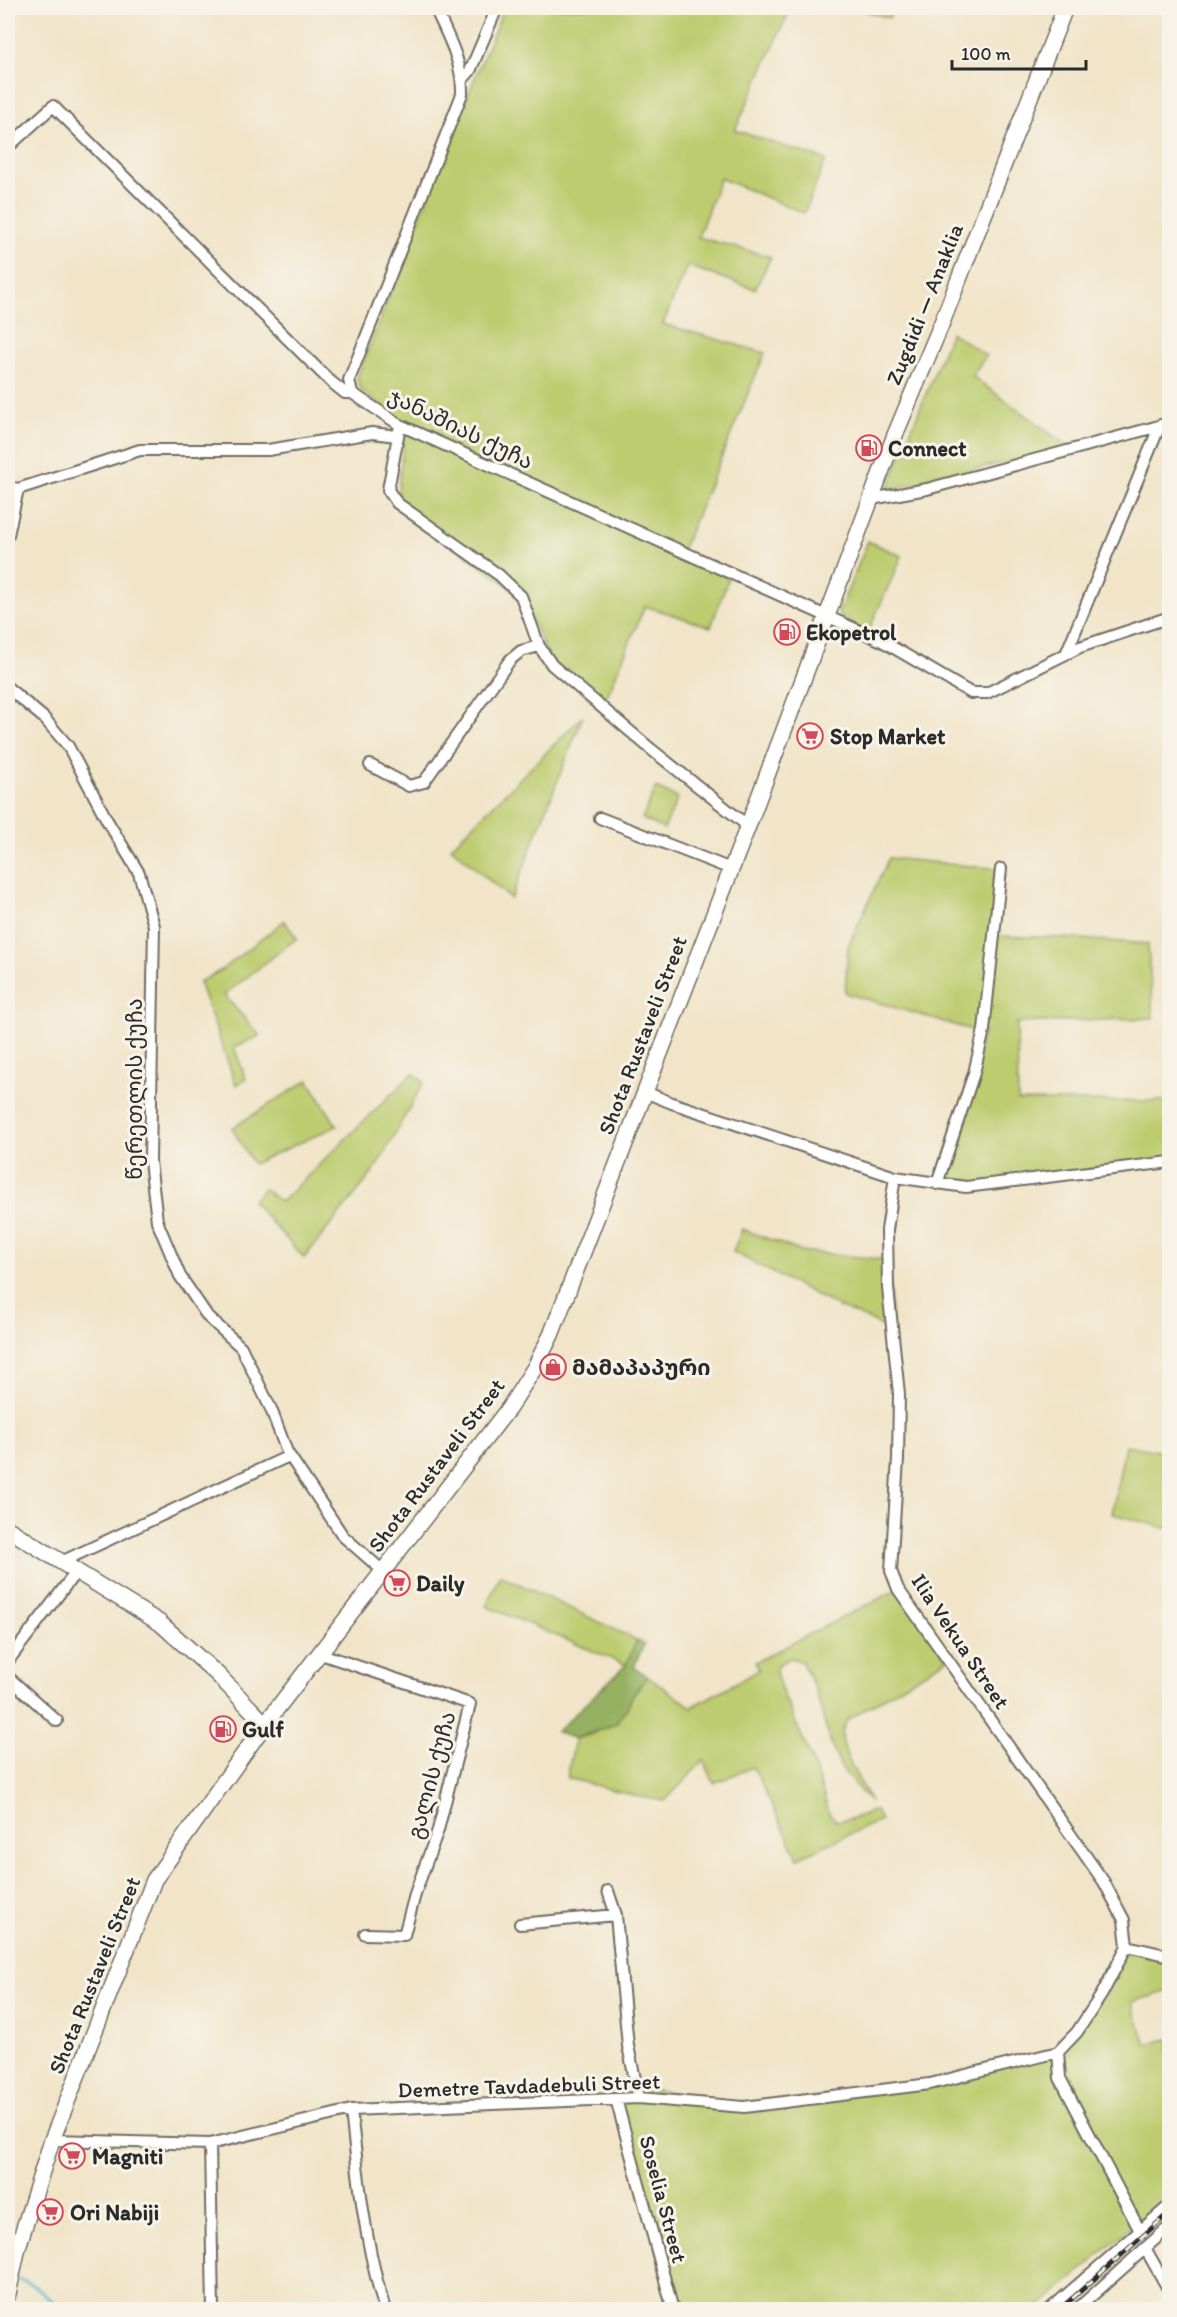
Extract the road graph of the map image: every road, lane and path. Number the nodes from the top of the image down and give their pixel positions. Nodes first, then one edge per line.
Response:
1 (435, 8) edge
2 (497, 8) edge
3 (1065, 8) edge
4 (463, 79) junction
5 (8, 147) edge
6 (352, 393) junction
7 (1165, 424) edge
8 (400, 425) junction
9 (397, 436) junction
10 (13, 488) edge
11 (871, 499) junction
12 (8, 535) edge
13 (825, 617) junction
14 (1170, 617) edge
15 (539, 646) junction
16 (1066, 654) junction
17 (8, 688) edge
18 (370, 765) dead end
19 (600, 818) dead end
20 (748, 826) junction
21 (731, 869) junction
22 (1001, 869) dead end
23 (645, 1092) junction
24 (1170, 1162) edge
25 (895, 1177) junction
26 (937, 1184) junction
27 (289, 1456) junction
28 (8, 1529) edge
29 (61, 1562) junction
30 (76, 1572) junction
31 (384, 1572) junction
32 (321, 1654) junction
33 (8, 1661) edge
34 (8, 1677) edge
35 (57, 1721) dead end
36 (265, 1724) junction
37 (608, 1892) dead end
38 (616, 1915) junction
39 (520, 1924) dead end
40 (365, 1934) dead end
41 (1127, 1946) junction
42 (1170, 1956) edge
43 (1058, 2052) junction
44 (639, 2098) junction
45 (616, 2099) junction
46 (351, 2110) junction
47 (52, 2140) junction
48 (210, 2144) junction
49 (1170, 2205) edge
50 (1170, 2226) edge
51 (1140, 2231) junction
52 (1145, 2248) junction
53 (1170, 2292) edge
54 (8, 2294) edge
55 (213, 2310) edge
56 (385, 2310) edge
57 (673, 2310) edge
58 (1049, 2310) edge
59 (1077, 2310) edge

1 - 4 street
2 - 4 street
3 - 11 main road, Zugdidi — Anaklia
4 - 6 street
5 - 6 street, ჯანაშიას ქუჩა
6 - 8 street, ჯანაშიას ქუჩა
7 - 11 street
7 - 16 street
8 - 9 street
8 - 13 street, ჯანაშიას ქუჩა
9 - 10 street
9 - 15 street
10 - 12 street
11 - 13 main road, Zugdidi — Anaklia
13 - 16 street, ჯანაშიას ქუჩა
13 - 20 main road, Shota Rustaveli Street
14 - 16 street, ჯანაშიას ქუჩა
15 - 18 street
15 - 20 street
17 - 27 street, წერეთლის ქუჩა
19 - 21 street
20 - 21 main road, Shota Rustaveli Street
21 - 23 main road, Shota Rustaveli Street
22 - 26 street
23 - 25 street
23 - 31 main road, Shota Rustaveli Street
24 - 26 street
25 - 26 street
25 - 41 street, Ilia Vekua Street
27 - 29 street
27 - 31 street, წერეთლის ქუჩა
28 - 29 main road
29 - 30 main road
30 - 33 street
30 - 36 main road
31 - 32 main road, Shota Rustaveli Street
32 - 36 main road, Shota Rustaveli Street
32 - 40 street, გალის ქუჩა
34 - 35 street
36 - 47 main road, Shota Rustaveli Street
37 - 38 street
38 - 39 street
38 - 44 street
41 - 42 street
41 - 43 street
43 - 44 street, Demetre Tavdadebuli Street
43 - 51 street
44 - 45 street, Demetre Tavdadebuli Street
45 - 46 street, Demetre Tavdadebuli Street
45 - 57 street, Soselia Street
46 - 48 street, Demetre Tavdadebuli Street
46 - 56 street
47 - 48 street, Demetre Tavdadebuli Street
47 - 54 main road, Shota Rustaveli Street
48 - 55 street
49 - 51 street
50 - 52 street
51 - 58 street
52 - 53 street
52 - 59 street

